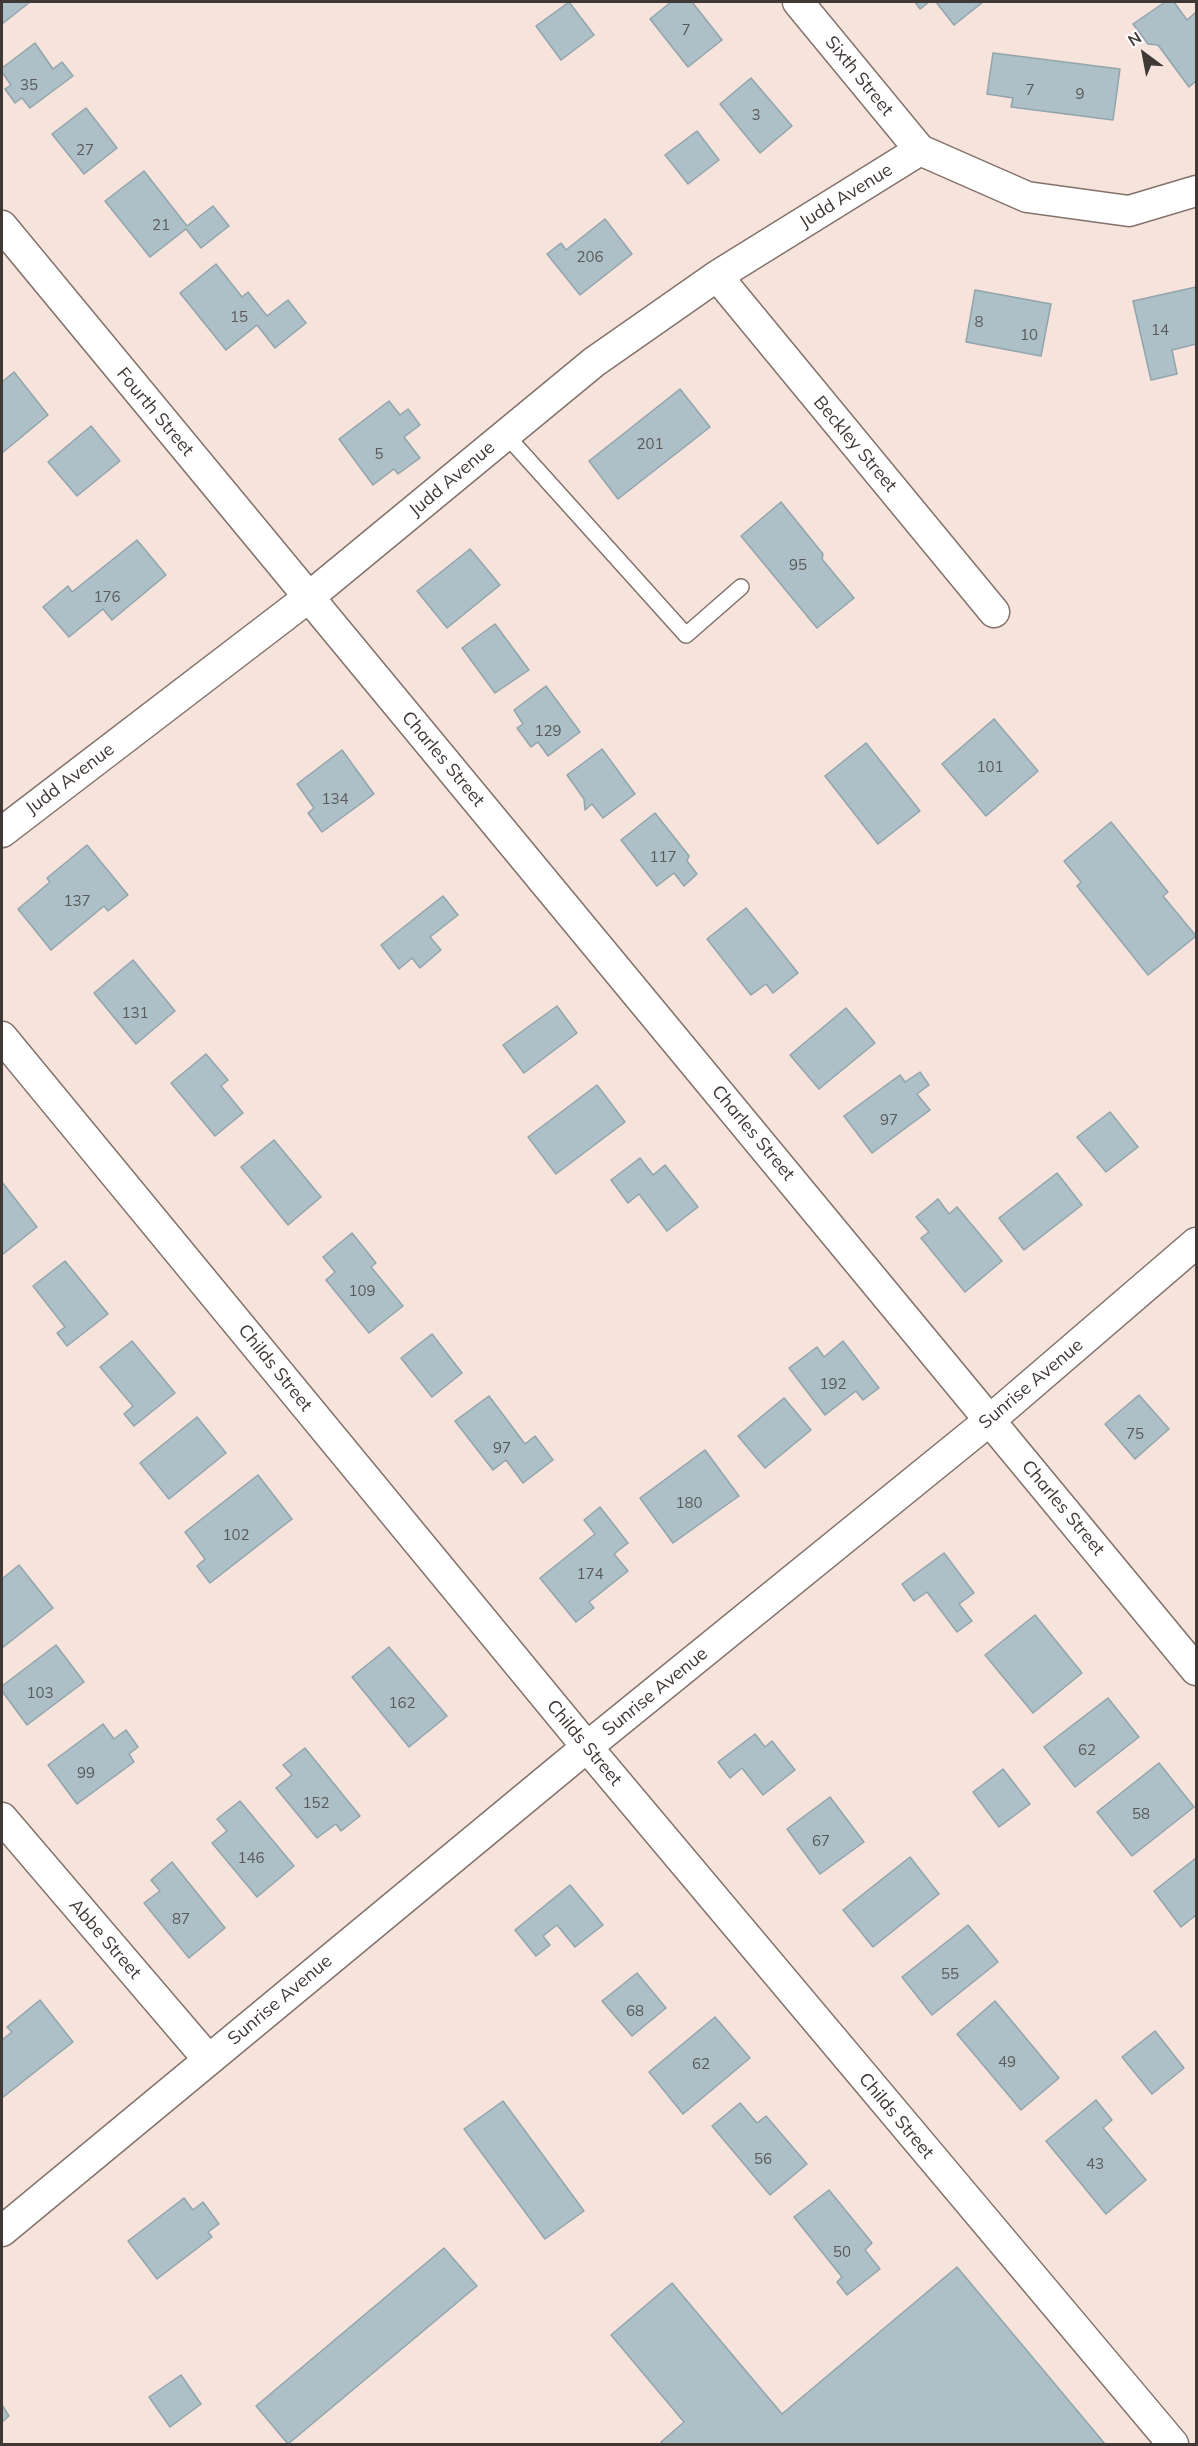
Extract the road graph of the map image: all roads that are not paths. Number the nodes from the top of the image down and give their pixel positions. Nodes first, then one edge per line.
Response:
1 (798, 2) edge
2 (920, 150) junction
3 (1197, 191) edge
4 (2, 226) edge
5 (717, 276) junction
6 (506, 435) junction
7 (741, 587) dead end
8 (309, 597) junction
9 (994, 612) dead end
10 (2, 832) edge
11 (2, 1037) edge
12 (1197, 1243) edge
13 (990, 1420) junction
14 (1197, 1670) edge
15 (587, 1747) junction
16 (2, 1818) edge
17 (208, 2060) junction
18 (2, 2231) edge
19 (1173, 2445) edge

1 - 2 street, Sixth Street
2 - 3 street
2 - 5 street, Judd Avenue
4 - 8 street, Fourth Street
5 - 6 street, Judd Avenue
5 - 9 street, Beckley Street
6 - 7 lane
6 - 8 street, Judd Avenue
8 - 10 street, Judd Avenue
8 - 13 street, Charles Street
11 - 15 street, Childs Street
12 - 13 street, Sunrise Avenue
13 - 14 street, Charles Street
13 - 15 street, Sunrise Avenue
15 - 17 street, Sunrise Avenue
15 - 19 street, Childs Street
16 - 17 street, Abbe Street
17 - 18 street, Sunrise Avenue

